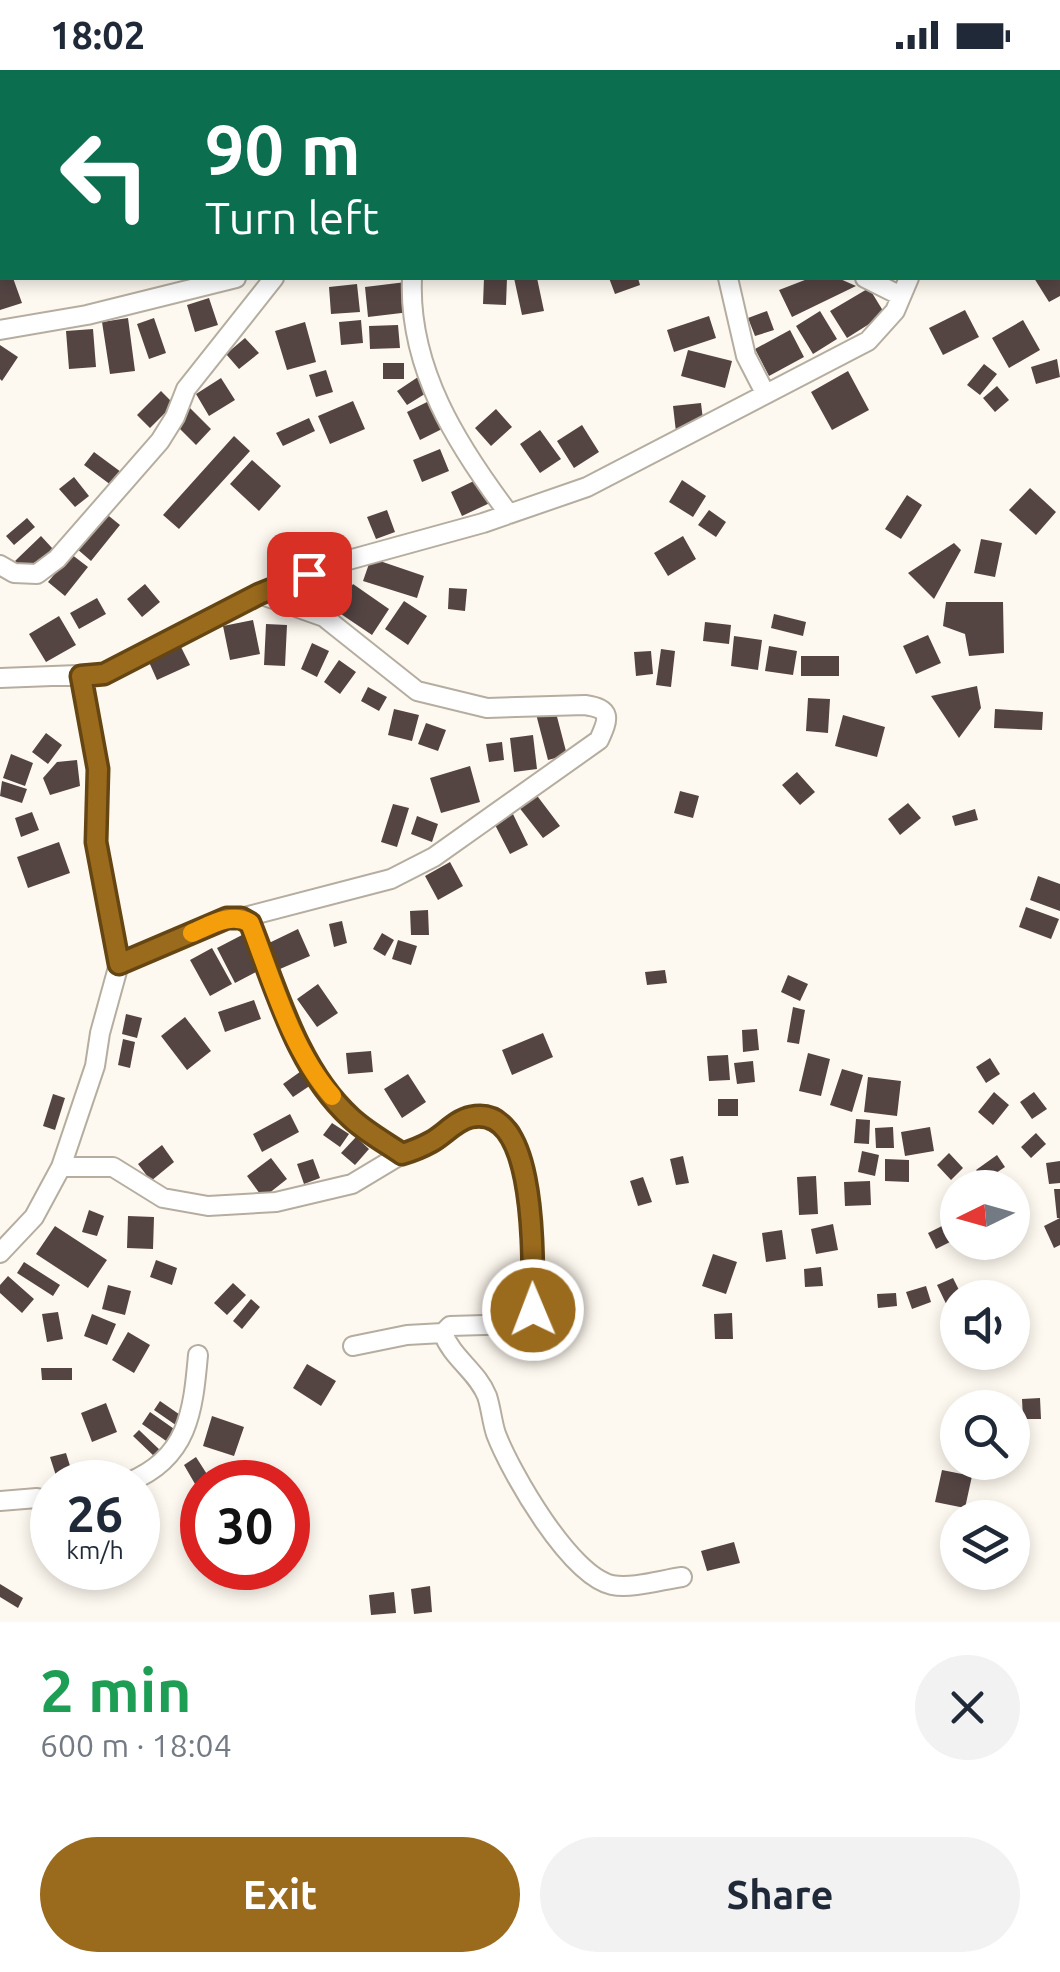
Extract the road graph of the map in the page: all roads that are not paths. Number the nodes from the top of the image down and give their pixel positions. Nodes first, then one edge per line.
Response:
1 (228, 280) edge
2 (272, 280) edge
3 (412, 280) edge
4 (728, 280) edge
5 (869, 280) edge
6 (908, 280) edge
7 (901, 296) junction
8 (0, 330) edge
9 (764, 393) junction
10 (509, 514) junction
11 (0, 565) edge
12 (259, 594) junction
13 (81, 676) junction
14 (0, 678) edge
15 (241, 918) junction
16 (119, 964) junction
17 (402, 1154) junction
18 (61, 1167) junction
19 (1, 1250) edge
20 (443, 1333) junction
21 (353, 1346) dead end
22 (198, 1355) dead end
23 (160, 1464) edge
24 (0, 1501) edge
25 (30, 1501) edge
26 (682, 1578) dead end

1 - 8 street
2 - 11 street
3 - 10 street
4 - 9 street
5 - 7 street
6 - 7 street
7 - 9 street
9 - 10 street
10 - 12 street
12 - 13 street
12 - 15 street
13 - 14 street
13 - 16 street
15 - 16 street
15 - 17 street
16 - 18 street
17 - 18 street
17 - 20 street
18 - 19 street
20 - 21 street
20 - 26 street
22 - 23 street
24 - 25 street

